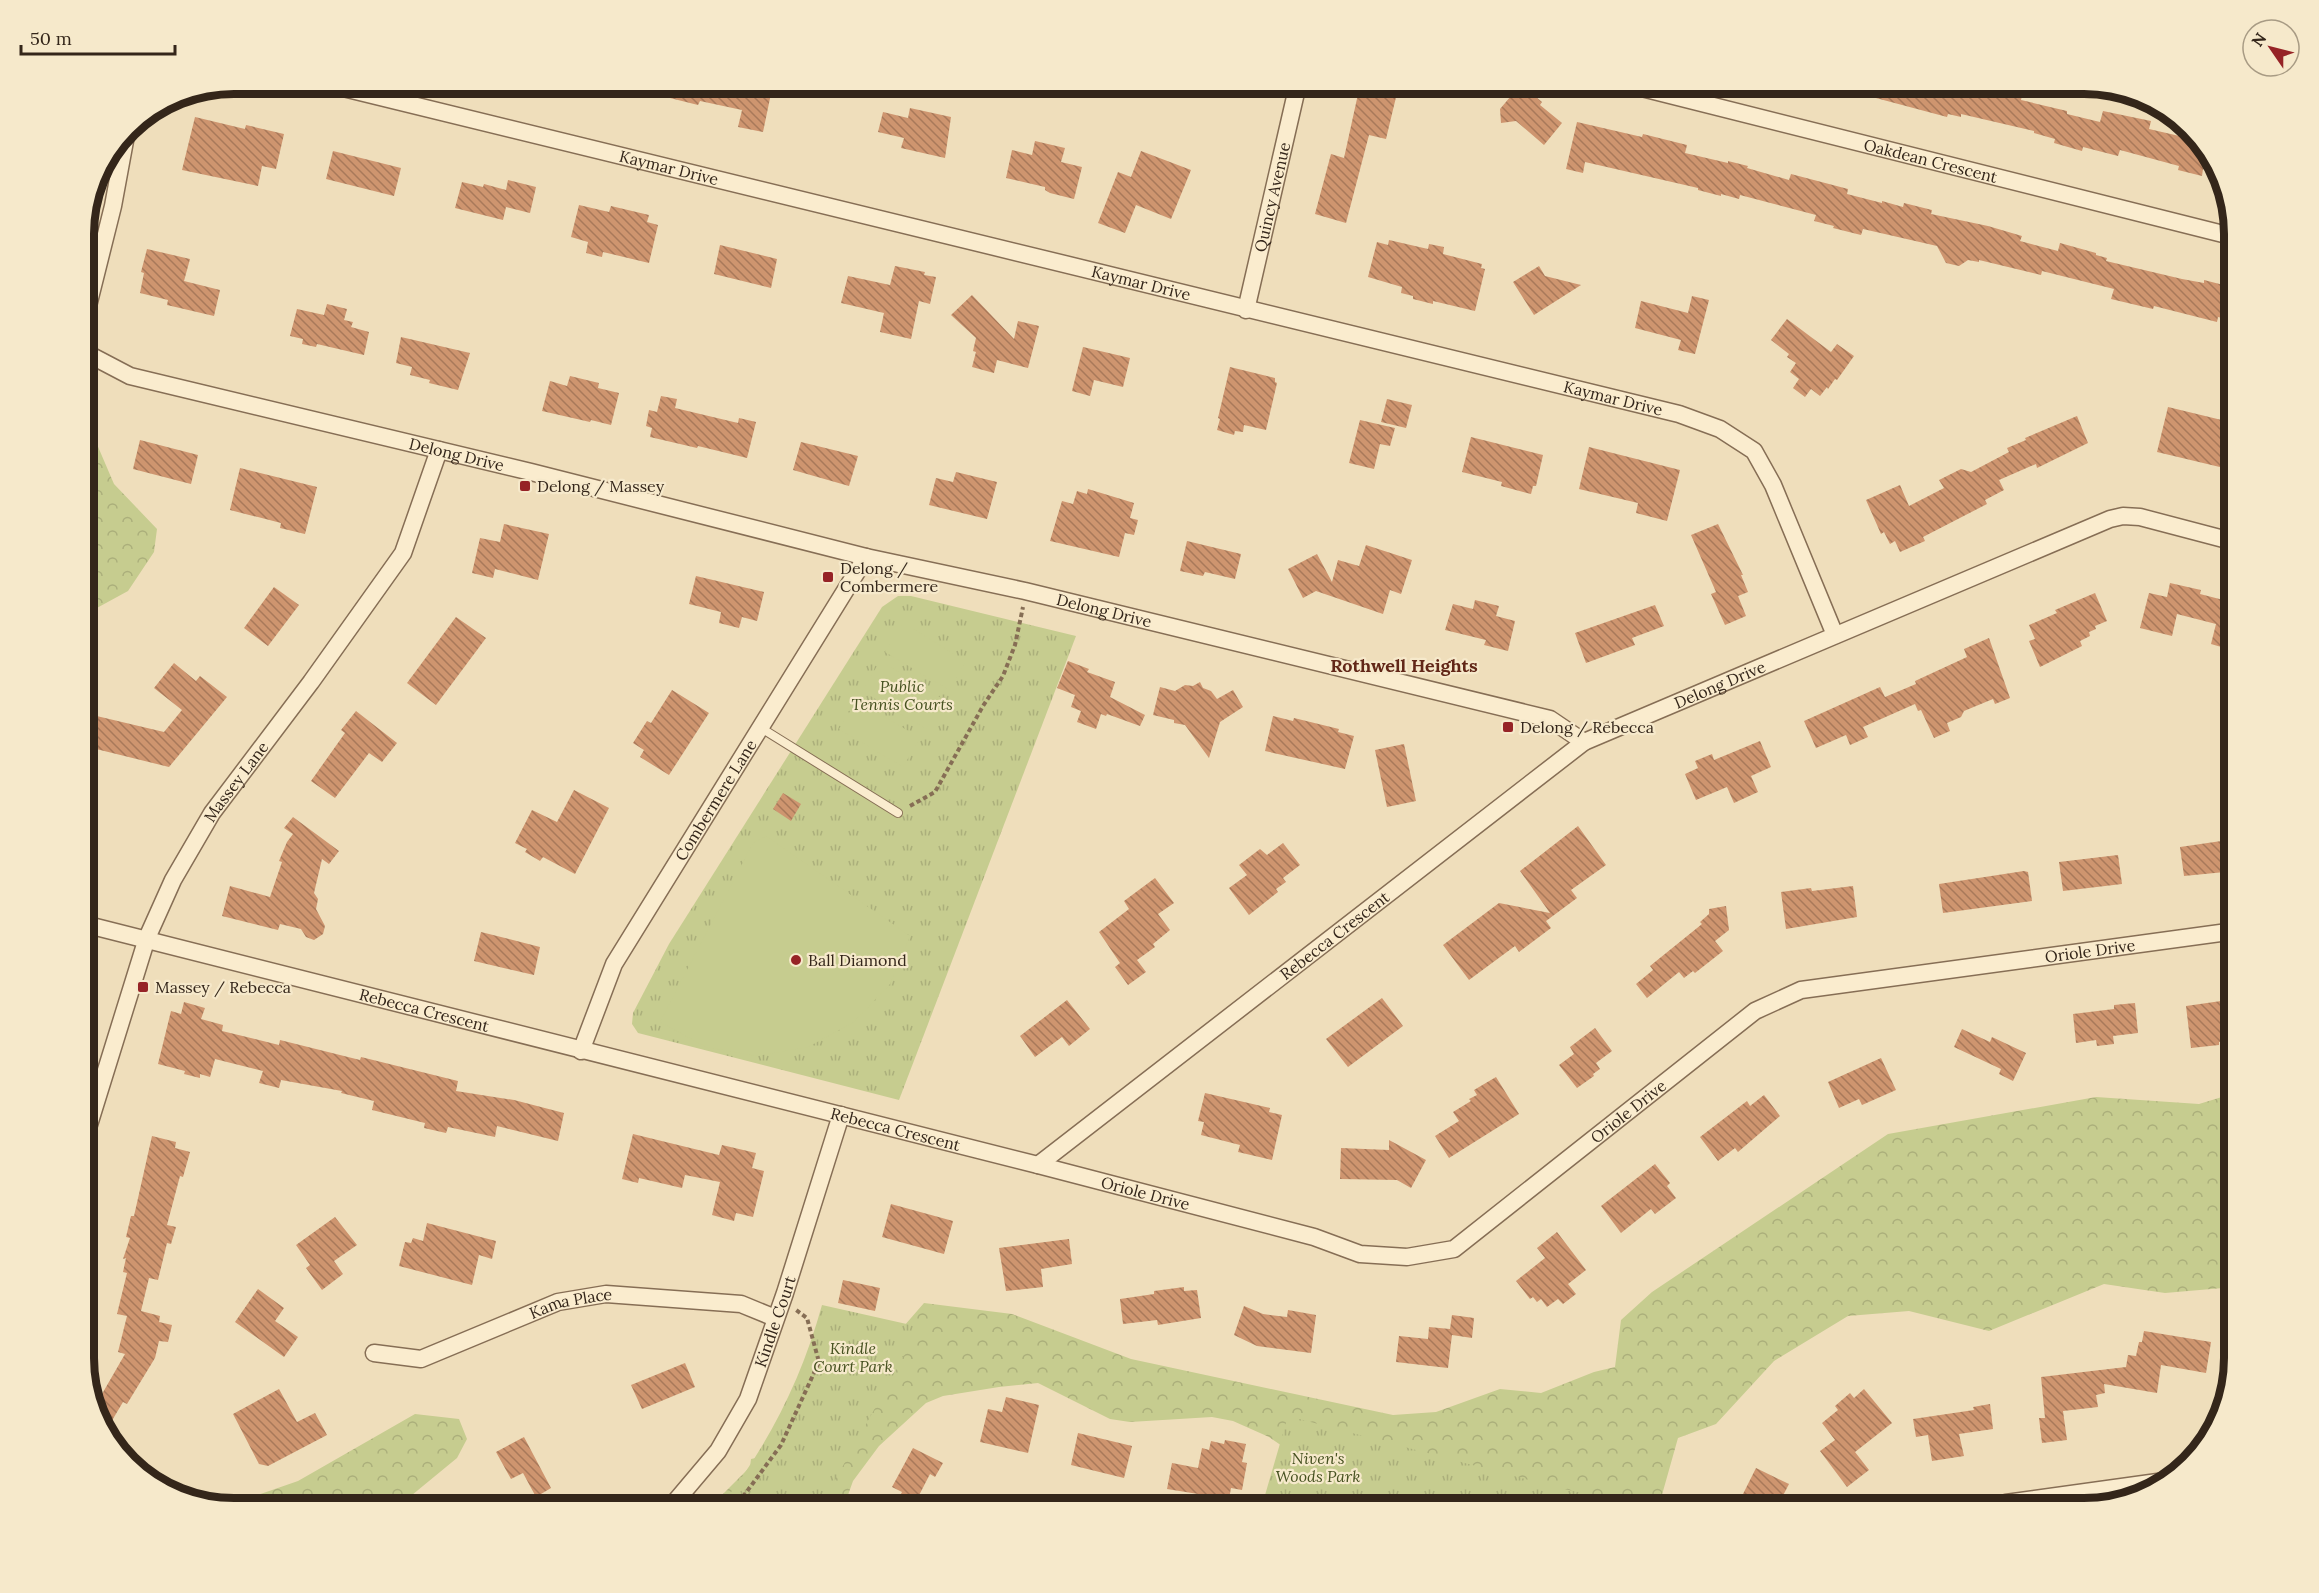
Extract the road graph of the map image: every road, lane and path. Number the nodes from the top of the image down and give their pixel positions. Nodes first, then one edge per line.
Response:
1 (372, 95) edge
2 (1295, 95) edge
3 (1670, 95) edge
4 (123, 150) edge
5 (2224, 234) edge
6 (95, 278) edge
7 (1246, 310) junction
8 (95, 358) edge
9 (439, 450) junction
10 (2224, 539) edge
11 (866, 557) junction
12 (1025, 591) junction
13 (1835, 635) junction
14 (761, 728) junction
15 (1584, 742) junction
16 (898, 813) joint
17 (95, 926) edge
18 (2224, 932) edge
19 (147, 938) junction
20 (581, 1051) junction
21 (95, 1106) edge
22 (841, 1115) junction
23 (1038, 1165) junction
24 (782, 1300) junction
25 (775, 1318) junction
26 (374, 1353) dead end
27 (2147, 1484) edge
28 (678, 1498) edge
29 (742, 1498) edge
30 (2042, 1498) edge

1 - 7 street, Kaymar Drive
2 - 7 street, Quincy Avenue
3 - 5 street, Oakdean Crescent
4 - 6 street, Delong Drive
7 - 13 street, Kaymar Drive
8 - 9 street, Delong Drive
9 - 11 street, Delong Drive
9 - 19 street, Massey Lane
10 - 13 street, Delong Drive
11 - 12 street, Delong Drive
11 - 14 street, Combermere Lane
12 - 15 street, Delong Drive
12 - 16 path
13 - 15 street, Delong Drive
14 - 16 lane
14 - 20 street, Combermere Lane
15 - 23 street, Rebecca Crescent
17 - 19 street, Rebecca Crescent
18 - 23 street, Oriole Drive
19 - 20 street, Rebecca Crescent
19 - 21 street, Massey Lane
20 - 22 street, Rebecca Crescent
22 - 23 street, Rebecca Crescent
22 - 24 street, Kindle Court
24 - 25 street, Kindle Court
24 - 29 path
25 - 26 street, Kama Place
25 - 28 street, Kindle Court
27 - 30 street

